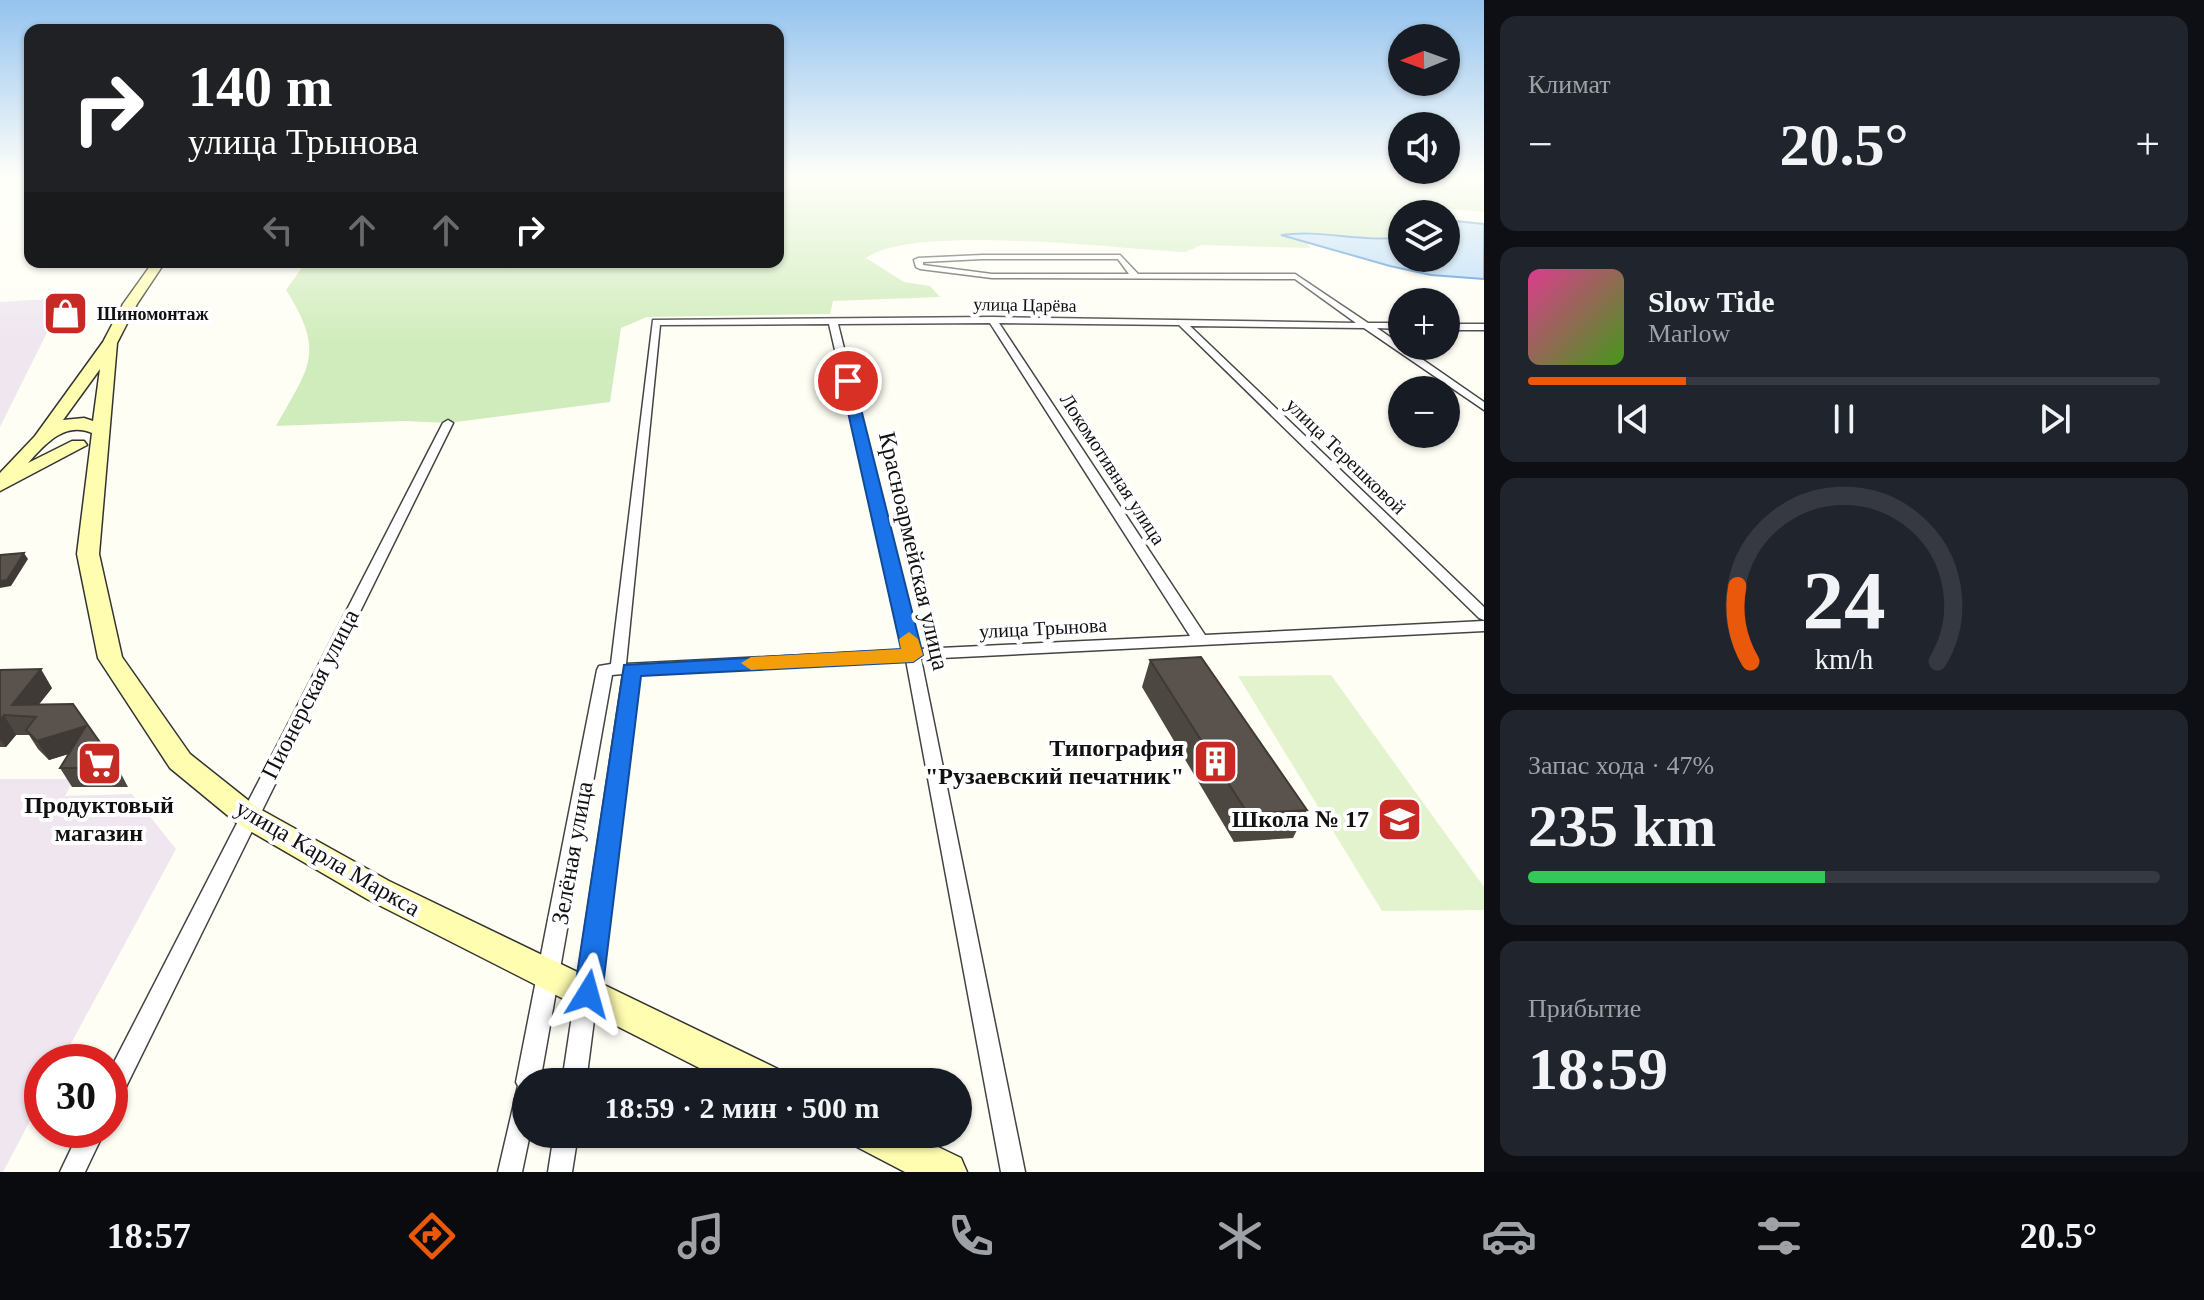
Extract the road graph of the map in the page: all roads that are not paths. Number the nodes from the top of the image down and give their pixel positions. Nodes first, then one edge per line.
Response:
1 (155, 268) edge
2 (1135, 276) junction
3 (833, 320) junction
4 (993, 320) junction
5 (1182, 323) junction
6 (1368, 325) junction
7 (1388, 326) edge
8 (1460, 327) edge
9 (1484, 327) edge
10 (655, 330) joint
11 (110, 343) junction
12 (1484, 407) edge
13 (448, 423) dead end
14 (99, 431) junction
15 (55, 445) junction
16 (95, 471) junction
17 (0, 485) edge
18 (1484, 615) edge
19 (1484, 626) edge
20 (1200, 639) junction
21 (913, 655) junction
22 (618, 670) junction
23 (248, 816) junction
24 (549, 977) junction
25 (588, 994) junction
26 (128, 1059) edge
27 (531, 1068) edge
28 (576, 1068) edge
29 (737, 1068) edge
30 (84, 1148) edge
31 (515, 1148) edge
32 (564, 1148) edge
33 (898, 1148) edge
34 (72, 1172) edge
35 (510, 1172) edge
36 (560, 1172) edge
37 (947, 1172) edge
38 (1013, 1172) edge

1 - 11 street
2 - 2 street
2 - 6 street
3 - 4 street, улица Царёва
3 - 10 street, улица Царёва
3 - 21 street, Красноармейская улица
4 - 5 street, улица Царёва
4 - 20 street, Локомотивная улица
5 - 6 street, улица Царёва
5 - 18 street, улица Терешковой
6 - 7 street, улица Царёва
6 - 12 street
8 - 9 street
10 - 22 street, Зелёная улица
11 - 14 street, улица Карла Маркса
11 - 15 street
13 - 23 street, Пионерская улица
14 - 15 street
14 - 15 street
14 - 16 street, улица Карла Маркса
15 - 16 street
15 - 17 street
15 - 17 street
16 - 23 street, улица Карла Маркса
19 - 20 street, улица Трынова
20 - 21 street, улица Трынова
21 - 22 street, улица Трынова
21 - 38 street, Красноармейская улица
22 - 24 street, Зелёная улица
22 - 25 street, Зелёная улица
23 - 24 street, улица Карла Маркса
23 - 26 street, Пионерская улица
24 - 25 street, улица Карла Маркса
24 - 27 street, Зелёная улица
25 - 28 street, Зелёная улица
25 - 29 street, улица Карла Маркса
30 - 34 street
31 - 35 street
32 - 36 street
33 - 37 street

